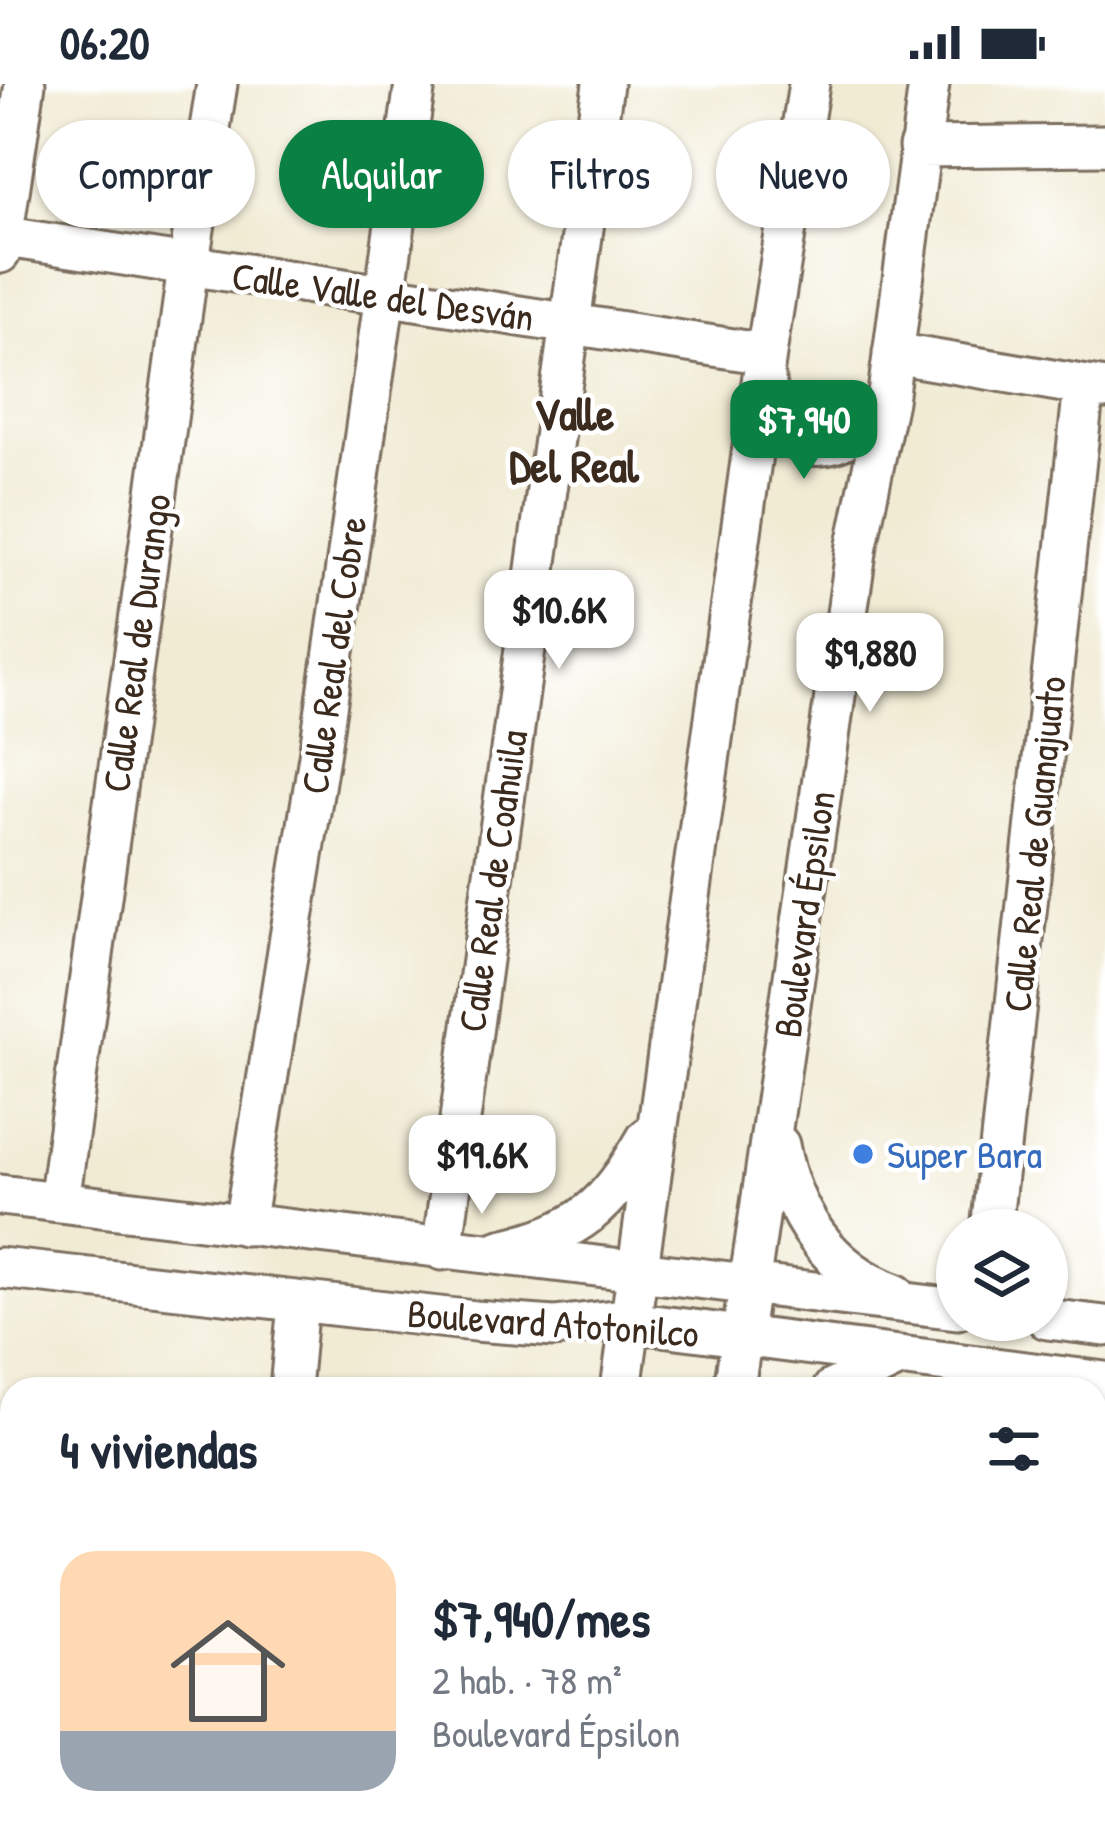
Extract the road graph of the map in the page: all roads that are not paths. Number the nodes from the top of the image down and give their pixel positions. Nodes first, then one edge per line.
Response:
1 (25, 84) edge
2 (217, 84) edge
3 (415, 84) edge
4 (603, 84) edge
5 (808, 84) edge
6 (929, 84) edge
7 (1105, 145) edge
8 (919, 147) junction
9 (1, 242) edge
10 (188, 267) junction
11 (384, 296) junction
12 (569, 324) junction
13 (893, 353) junction
14 (765, 364) junction
15 (1094, 388) edge
16 (886, 401) junction
17 (656, 1123) junction
18 (775, 1124) junction
19 (0, 1195) edge
20 (59, 1202) junction
21 (994, 1209) edge
22 (244, 1225) junction
23 (460, 1252) junction
24 (0, 1268) edge
25 (637, 1273) junction
26 (747, 1286) junction
27 (298, 1303) junction
28 (936, 1306) edge
29 (936, 1307) edge
30 (1068, 1322) edge
31 (630, 1323) junction
32 (1105, 1327) edge
33 (741, 1337) junction
34 (898, 1358) junction
35 (291, 1377) edge
36 (623, 1377) edge
37 (736, 1377) edge
38 (858, 1377) edge
39 (1062, 1377) edge

1 - 9 street
2 - 10 street, Calle Real de Durango
3 - 11 street, Calle Real del Cobre
4 - 12 street, Calle Real de Coahuila
5 - 14 street
6 - 8 street, Boulevard Épsilon
7 - 8 street
8 - 13 street, Boulevard Épsilon
9 - 10 street, Calle Valle del Desván
10 - 11 street, Calle Valle del Desván
10 - 20 street, Calle Real de Durango
11 - 12 street, Calle Valle del Desván
11 - 22 street, Calle Real del Cobre
12 - 14 street, Calle Valle del Desván
12 - 23 street, Calle Real de Coahuila
13 - 15 street
13 - 16 street, Boulevard Épsilon
14 - 16 street
14 - 17 street
15 - 21 street, Calle Real de Guanajuato
16 - 18 street, Boulevard Épsilon
17 - 23 street
17 - 25 street
18 - 26 street, Boulevard Épsilon
18 - 28 street
19 - 20 street, Boulevard Atotonilco
20 - 22 street, Boulevard Atotonilco
22 - 23 street, Boulevard Atotonilco
23 - 25 street, Boulevard Atotonilco
24 - 27 street, Boulevard Atotonilco
25 - 26 street, Boulevard Atotonilco
25 - 31 street
26 - 29 street, Boulevard Atotonilco
26 - 33 street, Boulevard Épsilon
27 - 31 street, Boulevard Atotonilco
27 - 35 street
30 - 32 street
31 - 33 street, Boulevard Atotonilco
31 - 36 street
33 - 34 street, Boulevard Atotonilco
33 - 37 street, Boulevard Épsilon
34 - 38 street
34 - 39 street, Boulevard Atotonilco

